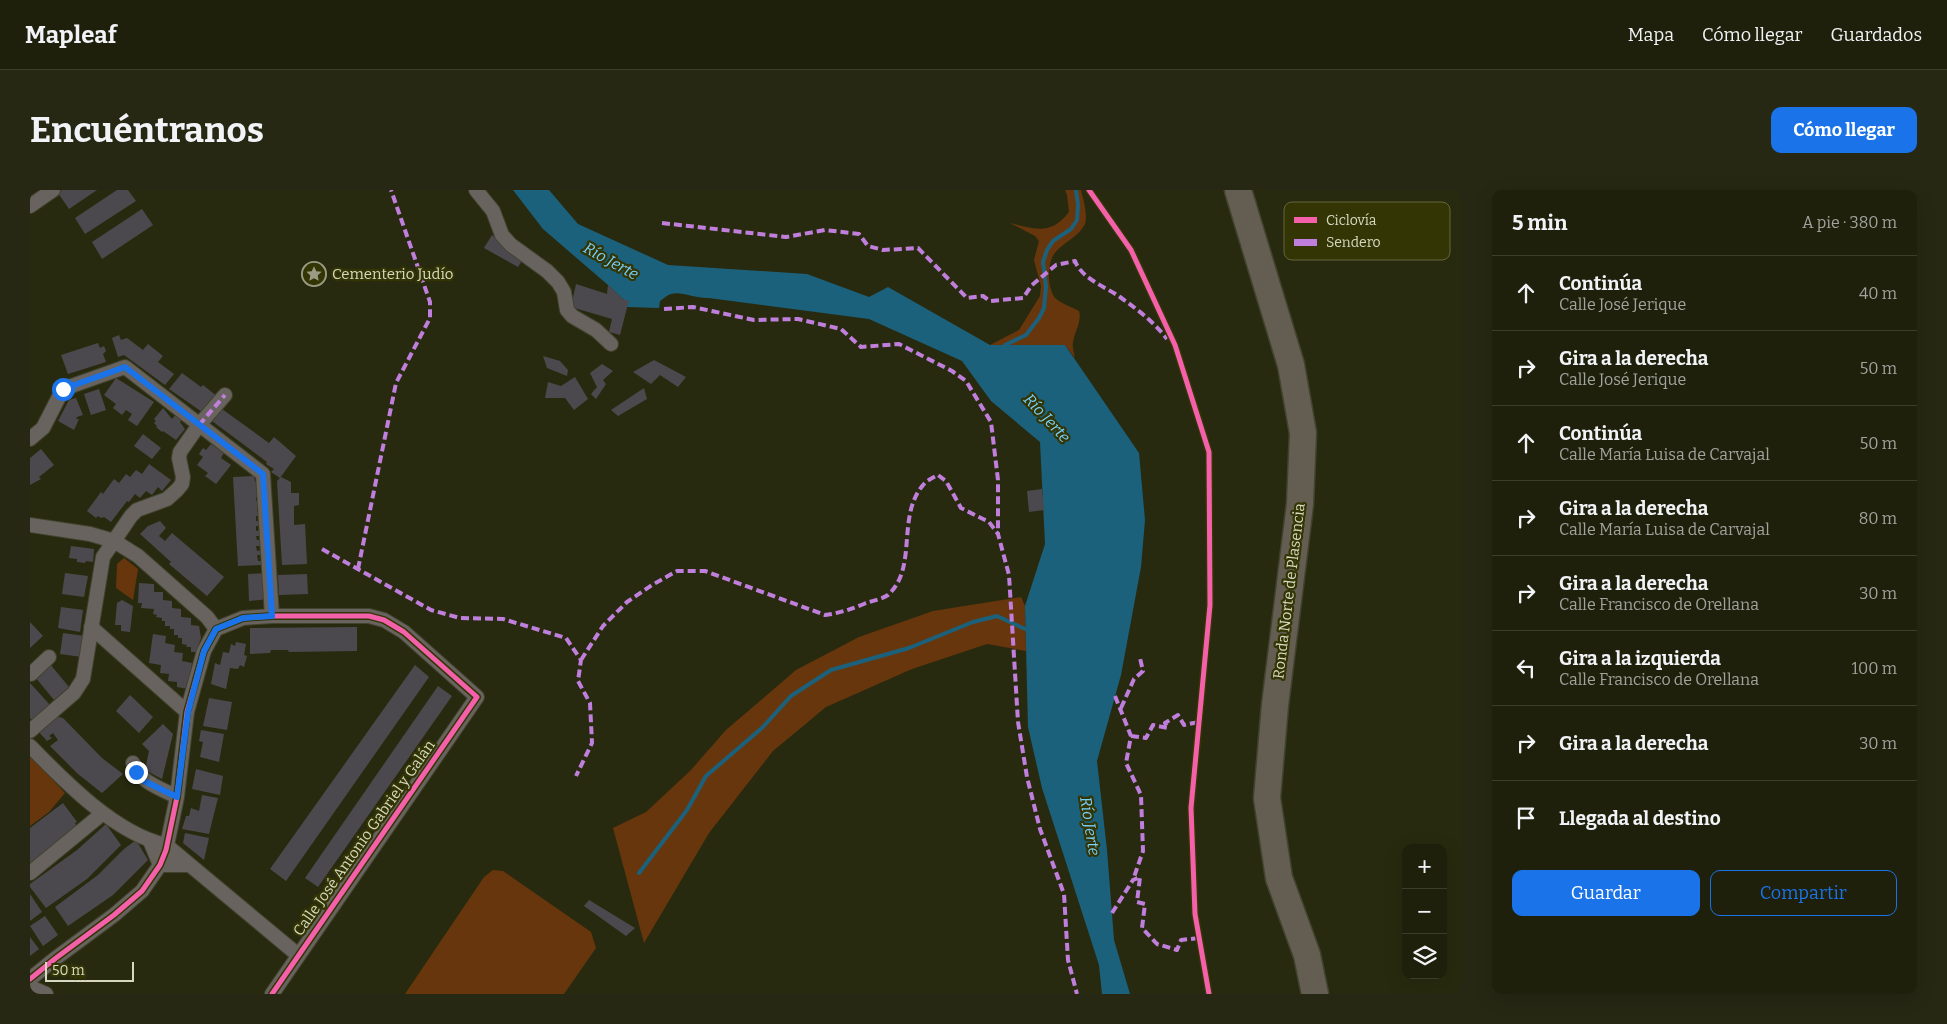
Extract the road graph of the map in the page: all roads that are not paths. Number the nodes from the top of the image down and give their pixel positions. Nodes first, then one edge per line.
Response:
1 (53, 190) edge
2 (476, 190) edge
3 (1238, 190) edge
4 (30, 206) edge
5 (611, 344) dead end
6 (225, 395) dead end
7 (199, 425) junction
8 (30, 439) edge
9 (30, 525) edge
10 (114, 541) junction
11 (272, 616) junction
12 (91, 627) junction
13 (216, 629) junction
14 (49, 657) dead end
15 (30, 673) edge
16 (188, 712) junction
17 (30, 731) edge
18 (30, 746) edge
19 (133, 762) dead end
20 (177, 797) junction
21 (103, 813) junction
22 (150, 841) junction
23 (166, 845) junction
24 (160, 865) junction
25 (190, 865) junction
26 (30, 873) edge
27 (296, 953) junction
28 (30, 980) edge
29 (264, 994) edge
30 (272, 994) edge
31 (1315, 994) edge

1 - 4 street
2 - 5 street
3 - 31 highway, Ronda Norte de Plasencia
6 - 7 street
7 - 8 street
7 - 10 street
7 - 11 street
9 - 10 street
10 - 12 street
10 - 13 street
11 - 13 street
11 - 27 street, Calle José Antonio Gabriel y Galán
12 - 16 street
12 - 17 street
13 - 16 street
14 - 15 street
16 - 20 street
18 - 21 street
19 - 20 street
20 - 23 street
21 - 22 street
21 - 26 street
22 - 23 street
22 - 24 street
23 - 24 street
23 - 25 street
24 - 25 street
24 - 28 street
25 - 27 street
27 - 29 street, Calle José Antonio Gabriel y Galán
27 - 30 street, Calle José Antonio Gabriel y Galán

